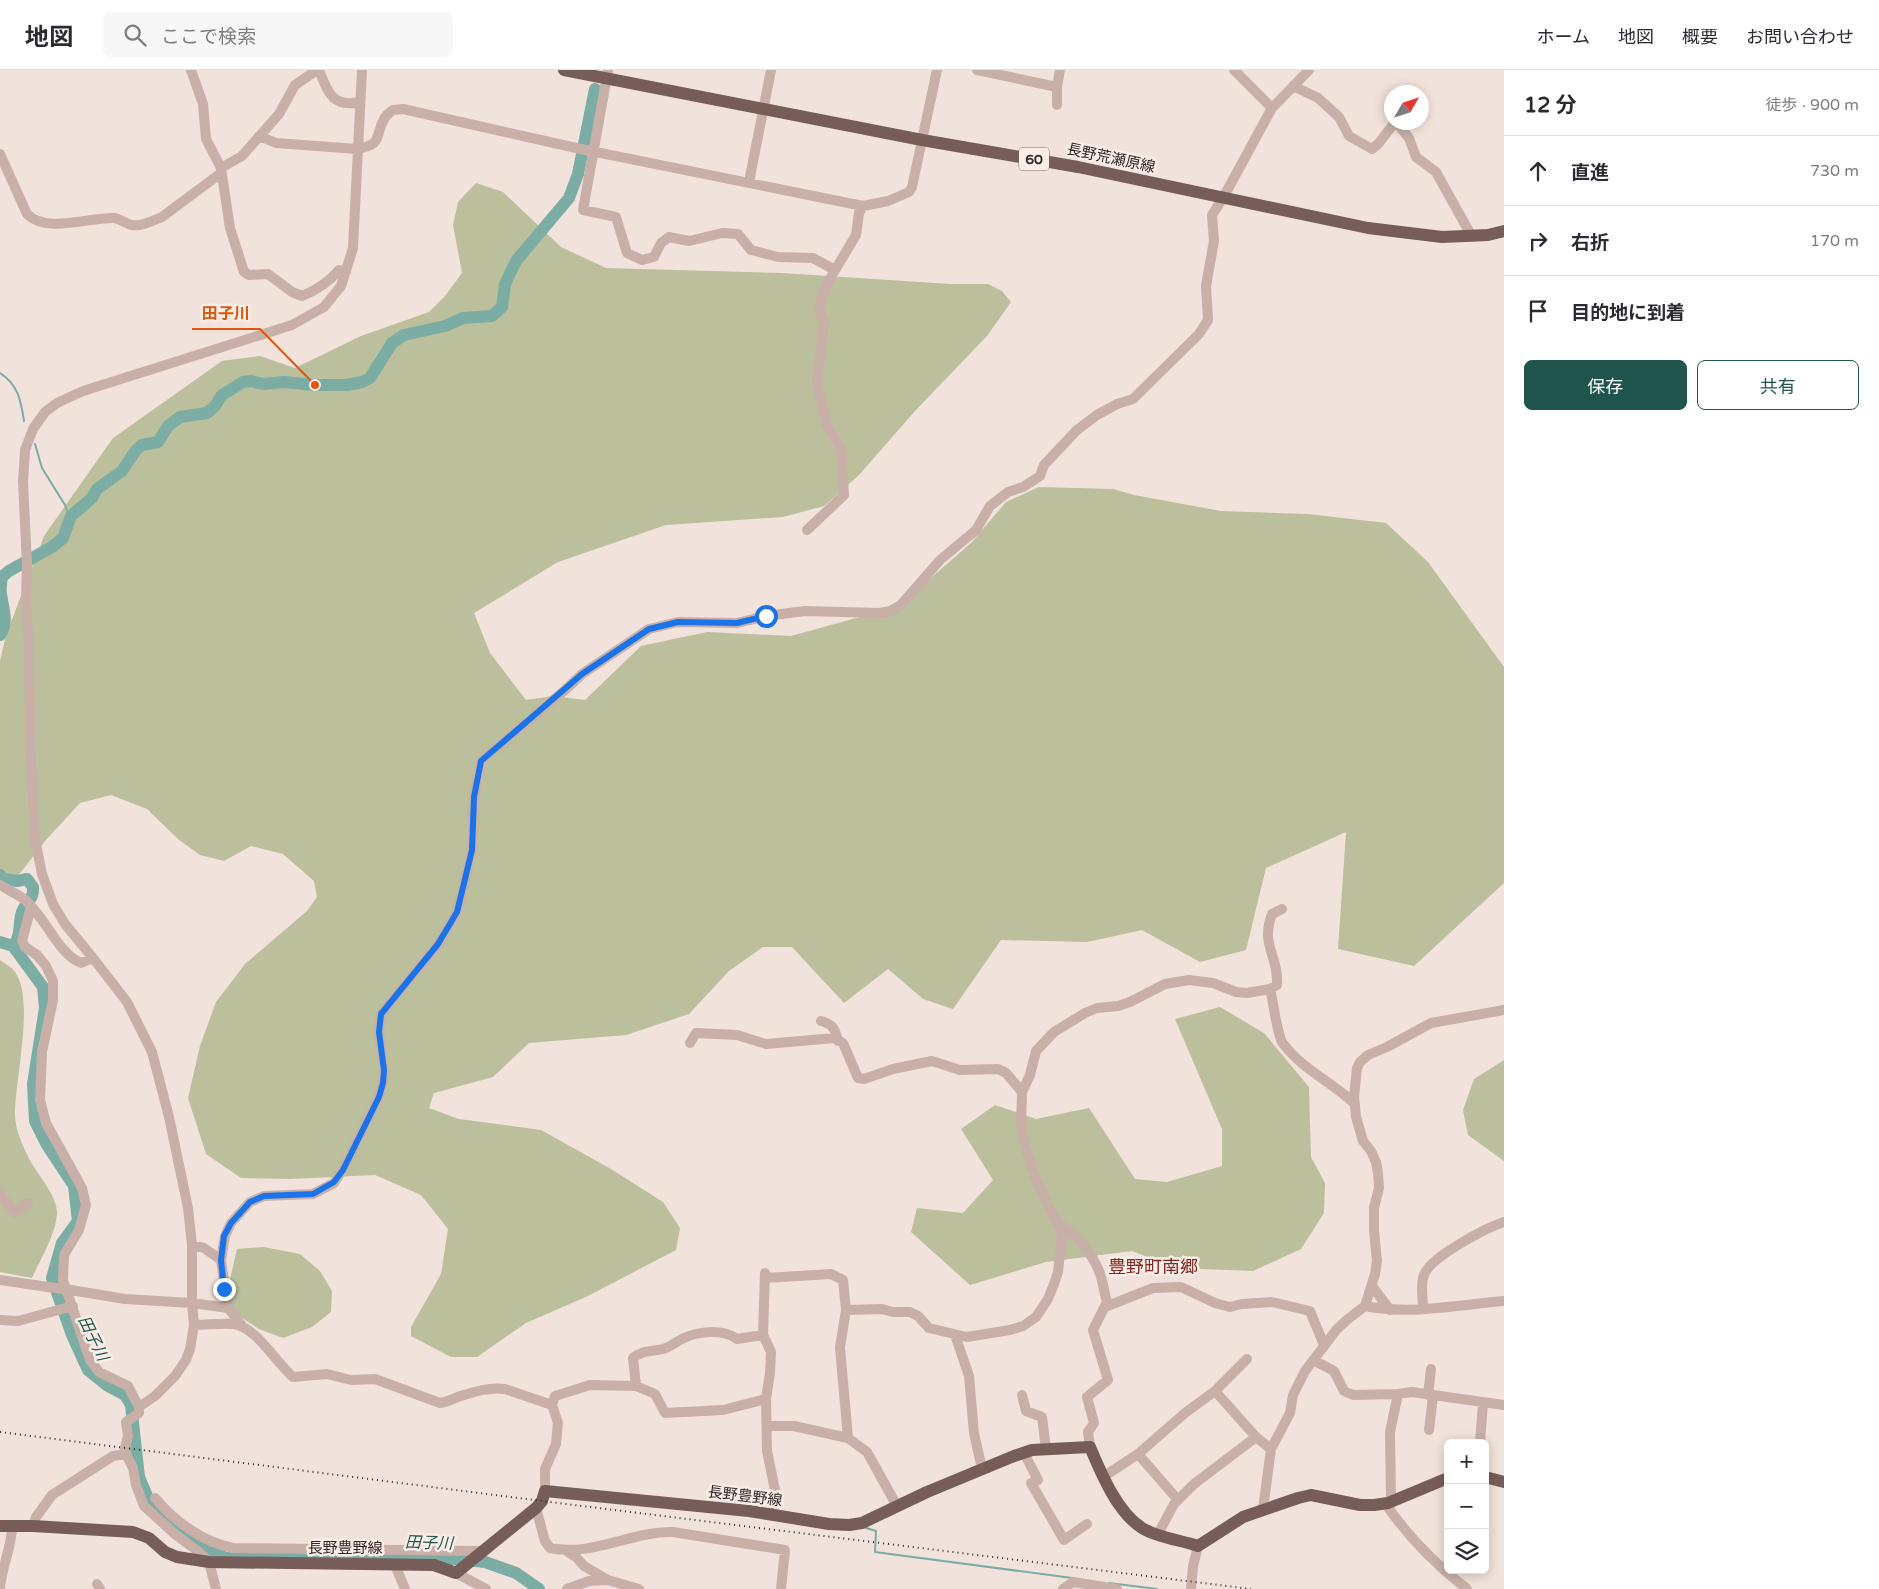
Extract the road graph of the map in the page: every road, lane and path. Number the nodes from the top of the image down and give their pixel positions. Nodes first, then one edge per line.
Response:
1 (191, 70) edge
2 (318, 70) edge
3 (362, 70) edge
4 (564, 70) edge
5 (771, 70) edge
6 (937, 70) edge
7 (977, 70) edge
8 (1060, 70) edge
9 (1234, 70) edge
10 (1309, 70) edge
11 (607, 74) edge
12 (1057, 86) junction
13 (1293, 86) junction
14 (360, 102) junction
15 (1058, 106) dead end
16 (1272, 108) junction
17 (764, 109) junction
18 (1390, 130) edge
19 (1402, 130) edge
20 (259, 136) junction
21 (922, 140) junction
22 (357, 149) junction
23 (591, 150) junction
24 (0, 154) edge
25 (221, 170) junction
26 (749, 182) junction
27 (1223, 198) junction
28 (863, 206) junction
29 (1504, 231) edge
30 (1471, 235) junction
31 (835, 270) junction
32 (346, 272) junction
33 (806, 530) dead end
34 (0, 886) edge
35 (28, 904) junction
36 (1282, 909) dead end
37 (93, 958) junction
38 (1270, 989) junction
39 (1504, 1010) edge
40 (821, 1021) dead end
41 (838, 1041) junction
42 (690, 1043) dead end
43 (1022, 1092) junction
44 (1355, 1104) junction
45 (0, 1194) edge
46 (28, 1203) dead end
47 (1504, 1222) edge
48 (1059, 1224) junction
49 (192, 1245) junction
50 (221, 1260) junction
51 (0, 1280) edge
52 (1372, 1286) junction
53 (1504, 1301) edge
54 (192, 1303) junction
55 (73, 1306) junction
56 (1365, 1306) junction
57 (1104, 1307) junction
58 (228, 1308) junction
59 (846, 1310) junction
60 (1390, 1310) junction
61 (1423, 1310) junction
62 (0, 1320) edge
63 (194, 1326) junction
64 (243, 1328) junction
65 (763, 1335) junction
66 (955, 1335) junction
67 (1324, 1345) junction
68 (1247, 1359) dead end
69 (1313, 1360) junction
70 (1431, 1369) dead end
71 (636, 1386) junction
72 (1215, 1391) junction
73 (1398, 1394) junction
74 (1022, 1395) dead end
75 (1431, 1395) junction
76 (766, 1399) junction
77 (1483, 1403) junction
78 (552, 1405) junction
79 (1504, 1406) edge
80 (138, 1411) junction
81 (768, 1426) junction
82 (1429, 1430) dead end
83 (1256, 1437) junction
84 (848, 1438) junction
85 (1480, 1439) edge
86 (1090, 1447) junction
87 (1046, 1449) junction
88 (1271, 1449) junction
89 (1024, 1453) junction
90 (126, 1454) junction
91 (1138, 1454) junction
92 (982, 1469) junction
93 (1104, 1477) junction
94 (1489, 1478) edge
95 (1444, 1480) edge
96 (1504, 1482) edge
97 (545, 1491) junction
98 (156, 1498) dead end
99 (1178, 1500) junction
100 (1388, 1502) junction
101 (897, 1506) junction
102 (163, 1508) junction
103 (536, 1508) junction
104 (1263, 1509) junction
105 (773, 1514) junction
106 (155, 1517) junction
107 (1087, 1524) dead end
108 (6, 1526) edge
109 (33, 1526) junction
110 (1158, 1534) junction
111 (207, 1540) junction
112 (1198, 1546) junction
113 (565, 1550) junction
114 (200, 1552) junction
115 (482, 1552) junction
116 (292, 1556) junction
117 (209, 1562) junction
118 (395, 1565) junction
119 (456, 1573) junction
120 (608, 1580) junction
121 (1191, 1588) edge
122 (0, 1589) edge
123 (216, 1589) edge
124 (405, 1589) edge
125 (486, 1589) edge
126 (566, 1589) edge
127 (639, 1589) edge
128 (781, 1589) edge
129 (1063, 1589) edge
130 (1117, 1589) edge
131 (1467, 1589) edge

1 - 25 street
2 - 14 street
2 - 20 street
3 - 14 street
4 - 11 main road, 長野荒瀬原線 / 60
5 - 17 street
6 - 21 street
7 - 12 street
8 - 12 street
9 - 16 street
10 - 13 street
11 - 17 main road, 長野荒瀬原線 / 60
11 - 23 street
12 - 15 street
13 - 16 street
13 - 18 street
14 - 22 street
16 - 27 street
17 - 21 main road, 長野荒瀬原線 / 60
17 - 26 street
19 - 30 street
20 - 22 street
20 - 25 street
21 - 27 main road, 長野荒瀬原線 / 60
21 - 28 street
22 - 23 street
22 - 32 street
23 - 26 street
23 - 31 street
24 - 25 street
25 - 32 street
26 - 28 street
27 - 30 main road, 長野荒瀬原線 / 60
27 - 50 street
28 - 31 street
29 - 30 main road, 長野荒瀬原線 / 60
31 - 33 street
32 - 37 street
34 - 35 street
35 - 37 street
35 - 55 street
36 - 38 street
37 - 49 street
38 - 43 street
38 - 44 street
39 - 44 street
40 - 41 street
41 - 42 street
41 - 43 street
43 - 48 street
44 - 52 street
45 - 46 street
47 - 61 street
48 - 57 street
48 - 66 street
49 - 50 street
49 - 54 street
50 - 58 street
51 - 54 street, bridge
52 - 56 street
52 - 60 street
53 - 61 street
54 - 58 street
54 - 63 street
55 - 62 street
55 - 80 street
56 - 60 street
56 - 67 street
57 - 67 street
57 - 86 street
58 - 64 street
59 - 65 street
59 - 66 street
59 - 84 street
60 - 61 street
63 - 64 street
63 - 80 street
64 - 78 street
65 - 71 street
65 - 76 street
66 - 92 street
67 - 69 street
68 - 72 street
69 - 73 street
69 - 88 street
70 - 75 street
71 - 76 street
71 - 78 street
72 - 83 street
72 - 91 street
73 - 75 street
73 - 100 street
74 - 87 street
75 - 77 street
75 - 82 street
76 - 81 street
77 - 79 street
77 - 85 street
78 - 97 street
80 - 90 street
81 - 84 street
81 - 105 street
83 - 88 street
83 - 99 street
84 - 101 street
86 - 87 main road, 長野豊野線
86 - 93 main road
87 - 89 main road, 長野豊野線
88 - 104 street
89 - 92 main road, 長野豊野線
89 - 107 street
90 - 106 street
90 - 109 street
91 - 93 street
91 - 99 street
92 - 101 main road, 長野豊野線
93 - 110 main road
94 - 96 main road
95 - 100 main road
97 - 103 main road
97 - 105 main road, 長野豊野線
98 - 102 street
99 - 110 street
100 - 104 main road
100 - 131 street
101 - 105 main road, 長野豊野線
102 - 106 street
102 - 111 street
103 - 113 street
103 - 115 main road
104 - 112 main road
106 - 114 street
108 - 109 main road, 長野豊野線
108 - 122 street
109 - 117 main road, 長野豊野線
110 - 112 main road
111 - 114 street
111 - 116 street
112 - 121 street
113 - 120 street
113 - 128 street
114 - 117 street
115 - 116 street
115 - 119 main road
116 - 117 main road, 長野豊野線
116 - 118 main road, 長野豊野線
117 - 123 street
118 - 119 main road, 長野豊野線
118 - 124 street
119 - 125 street
120 - 126 street
120 - 127 street
129 - 130 street

